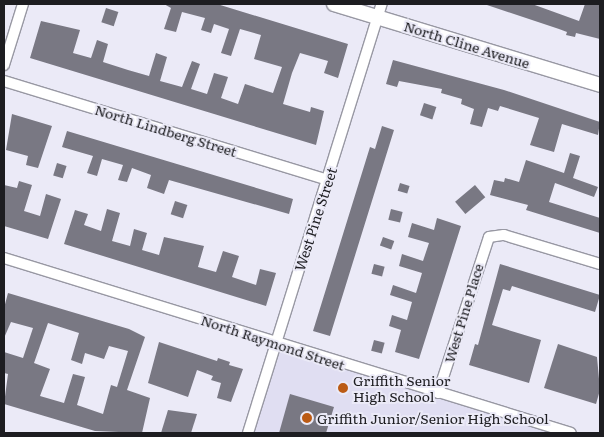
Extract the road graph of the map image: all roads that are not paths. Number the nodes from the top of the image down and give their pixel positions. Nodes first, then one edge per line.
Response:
1 (23, 4) edge
2 (334, 4) edge
3 (380, 11) edge
4 (4, 65) edge
5 (4, 81) edge
6 (600, 85) edge
7 (328, 180) junction
8 (4, 258) edge
9 (600, 264) edge
10 (276, 343) junction
11 (438, 393) junction
12 (248, 433) edge
13 (571, 433) edge

1 - 4 street
2 - 3 street, North Cline Avenue
3 - 6 street, North Cline Avenue
3 - 7 street, West Pine Street
5 - 7 street, North Lindberg Street
7 - 10 street, West Pine Street
8 - 10 street, North Raymond Street
9 - 11 street, West Pine Place
10 - 11 street, North Raymond Street
10 - 12 street, West Pine Street
11 - 13 street, North Raymond Street

